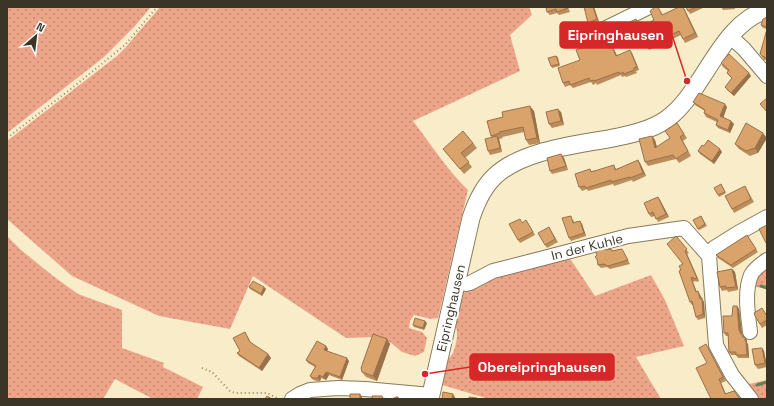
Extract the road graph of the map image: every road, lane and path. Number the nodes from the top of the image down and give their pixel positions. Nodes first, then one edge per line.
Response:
1 (157, 7) edge
2 (649, 7) edge
3 (767, 10) edge
4 (573, 35) dead end
5 (731, 37) junction
6 (767, 76) edge
7 (7, 138) edge
8 (767, 217) edge
9 (708, 256) junction
10 (767, 260) edge
11 (456, 282) junction
12 (750, 332) dead end
13 (202, 368) dead end
14 (430, 397) edge
15 (279, 399) edge
16 (292, 399) edge
17 (751, 399) edge

1 - 7 path
2 - 4 street
3 - 5 main road, Eipringhausen
5 - 6 street
5 - 11 main road, Eipringhausen
8 - 9 street
9 - 11 street, In der Kuhle
9 - 17 street
10 - 12 street
11 - 14 main road, Eipringhausen
13 - 15 path
14 - 16 street, Eipringhausen

